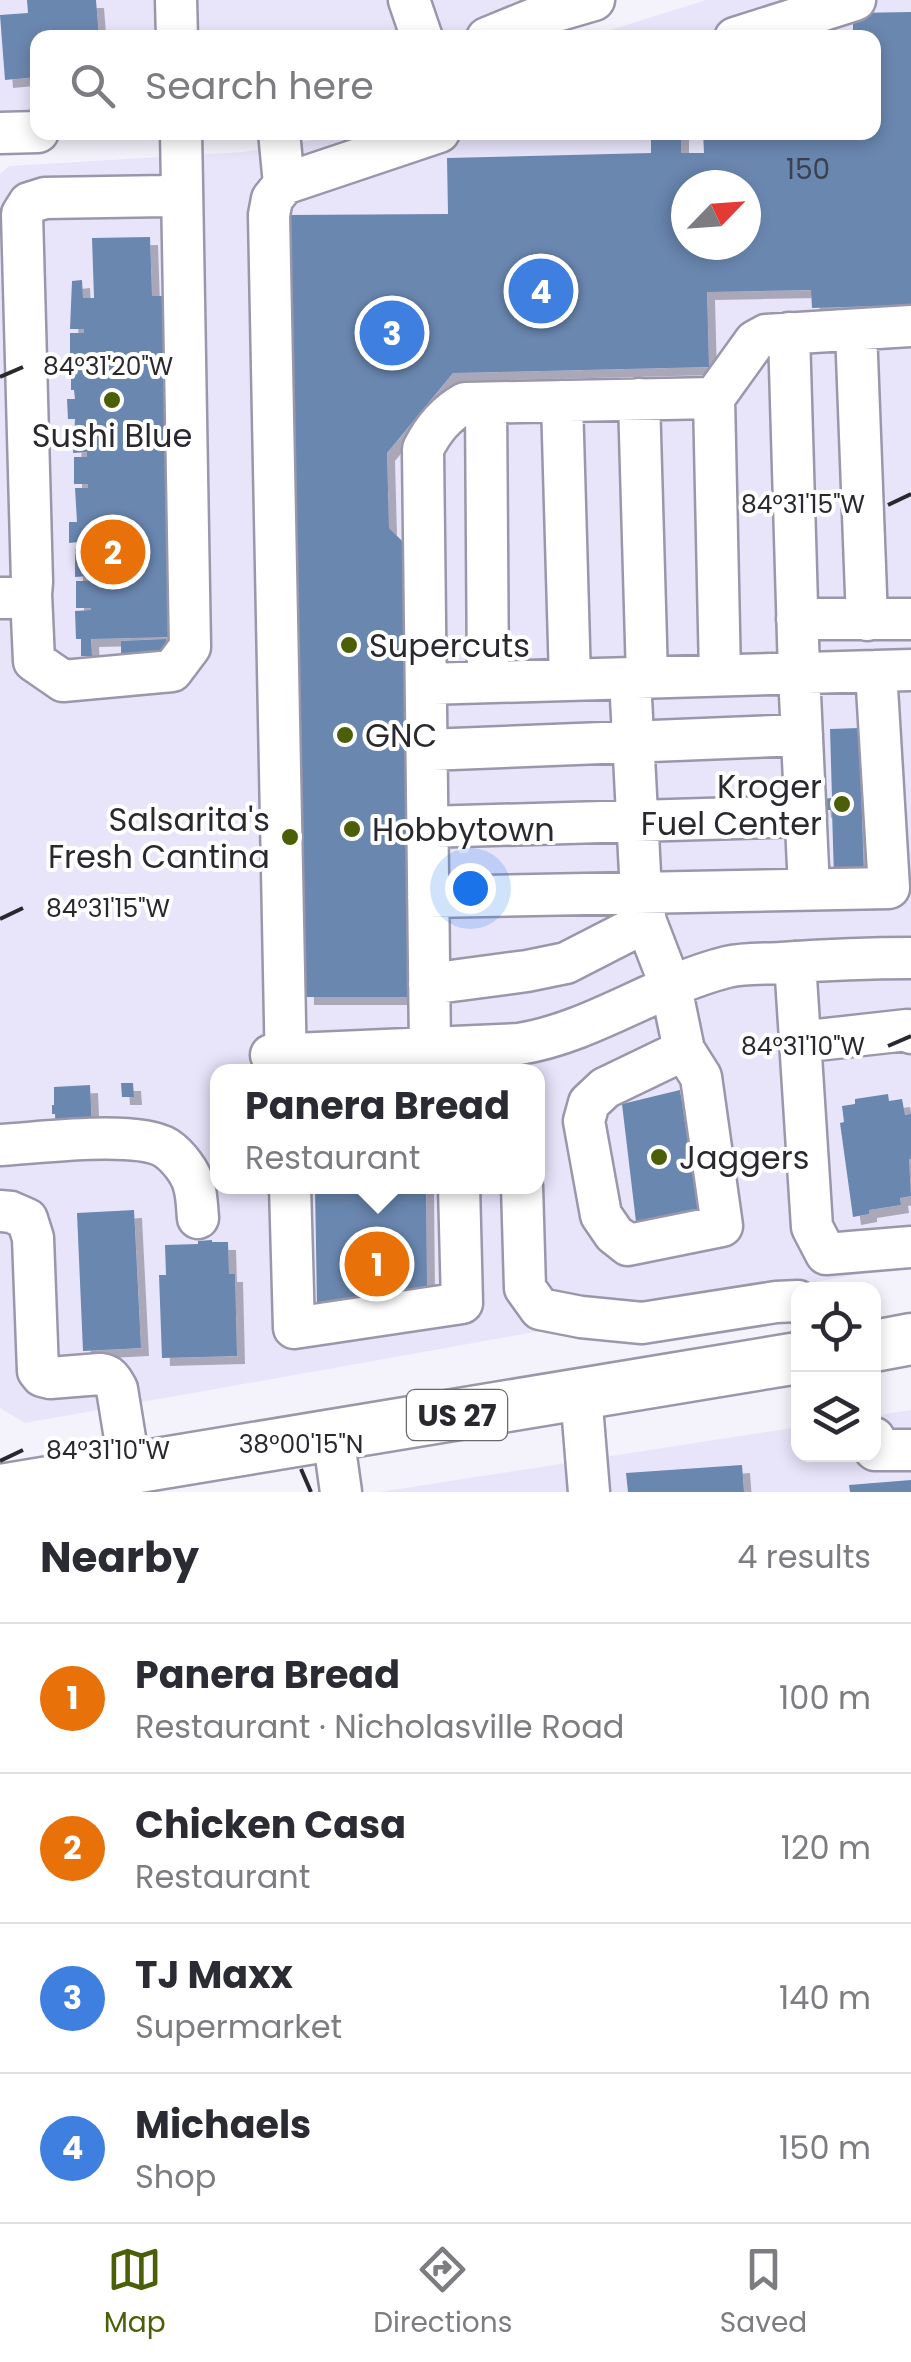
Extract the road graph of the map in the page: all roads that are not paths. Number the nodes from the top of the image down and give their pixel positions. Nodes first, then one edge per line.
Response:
1 (176, 0) edge
2 (409, 0) edge
3 (594, 0) edge
4 (855, 0) edge
5 (549, 26) edge
6 (177, 30) edge
7 (419, 30) edge
8 (760, 30) edge
9 (0, 132) edge
10 (30, 132) edge
11 (181, 140) edge
12 (280, 140) edge
13 (415, 140) edge
14 (284, 184) junction
15 (182, 186) junction
16 (911, 326) edge
17 (856, 330) junction
18 (789, 334) junction
19 (13, 349) edge
20 (714, 398) junction
21 (639, 399) junction
22 (562, 401) junction
23 (486, 402) junction
24 (16, 596) edge
25 (797, 620) junction
26 (867, 620) junction
27 (911, 620) edge
28 (894, 670) edge
29 (799, 673) junction
30 (720, 676) junction
31 (638, 678) junction
32 (570, 680) junction
33 (488, 682) junction
34 (426, 684) junction
35 (802, 735) junction
36 (633, 742) junction
37 (426, 750) junction
38 (806, 816) junction
39 (637, 822) junction
40 (428, 826) junction
41 (809, 889) junction
42 (428, 897) junction
43 (643, 907) junction
44 (911, 958) edge
45 (794, 962) junction
46 (429, 984) junction
47 (671, 987) junction
48 (911, 1033) edge
49 (799, 1042) junction
50 (684, 1050) junction
51 (447, 1056) edge
52 (519, 1058) edge
53 (281, 1060) edge
54 (0, 1145) edge
55 (290, 1194) edge
56 (459, 1194) edge
57 (522, 1194) edge
58 (0, 1211) edge
59 (198, 1218) dead end
60 (911, 1247) edge
61 (791, 1301) edge
62 (911, 1339) edge
63 (881, 1345) edge
64 (791, 1359) edge
65 (581, 1394) junction
66 (333, 1435) junction
67 (881, 1450) edge
68 (911, 1450) edge
69 (104, 1479) edge
70 (0, 1490) edge
71 (340, 1492) edge
72 (589, 1492) edge

1 - 6 street
2 - 7 street
3 - 5 street
4 - 8 street
9 - 10 street
11 - 15 street
12 - 14 street
13 - 14 street
14 - 53 street
15 - 19 street
15 - 24 street
16 - 17 street
17 - 18 street
17 - 26 street
18 - 20 street
18 - 25 street
19 - 24 street
20 - 21 street
20 - 30 street
21 - 22 street
21 - 31 street
22 - 23 street
22 - 32 street
23 - 33 street
23 - 34 street
25 - 26 street
25 - 29 street
26 - 27 street
28 - 29 street
28 - 41 street
29 - 30 street
29 - 35 street
30 - 31 street
31 - 32 street
31 - 36 street
32 - 33 street
33 - 34 street
34 - 37 street
35 - 36 street
35 - 38 street
36 - 37 street
36 - 39 street
37 - 40 street
38 - 39 street
38 - 41 street
39 - 40 street
39 - 43 street
40 - 42 street
41 - 43 street
42 - 43 street
42 - 46 street
43 - 46 street
43 - 47 street
44 - 45 street
45 - 47 street
45 - 49 street
46 - 51 street
47 - 50 street
47 - 52 street
48 - 49 street
49 - 60 street
50 - 50 street
51 - 52 street
51 - 53 street
54 - 59 street
55 - 56 street
57 - 61 street
58 - 69 street
62 - 63 main road
64 - 65 main road, US 27
65 - 66 main road, US 27
65 - 72 street
66 - 69 main road, US 27
66 - 71 street
67 - 68 street
69 - 70 main road, US 27

